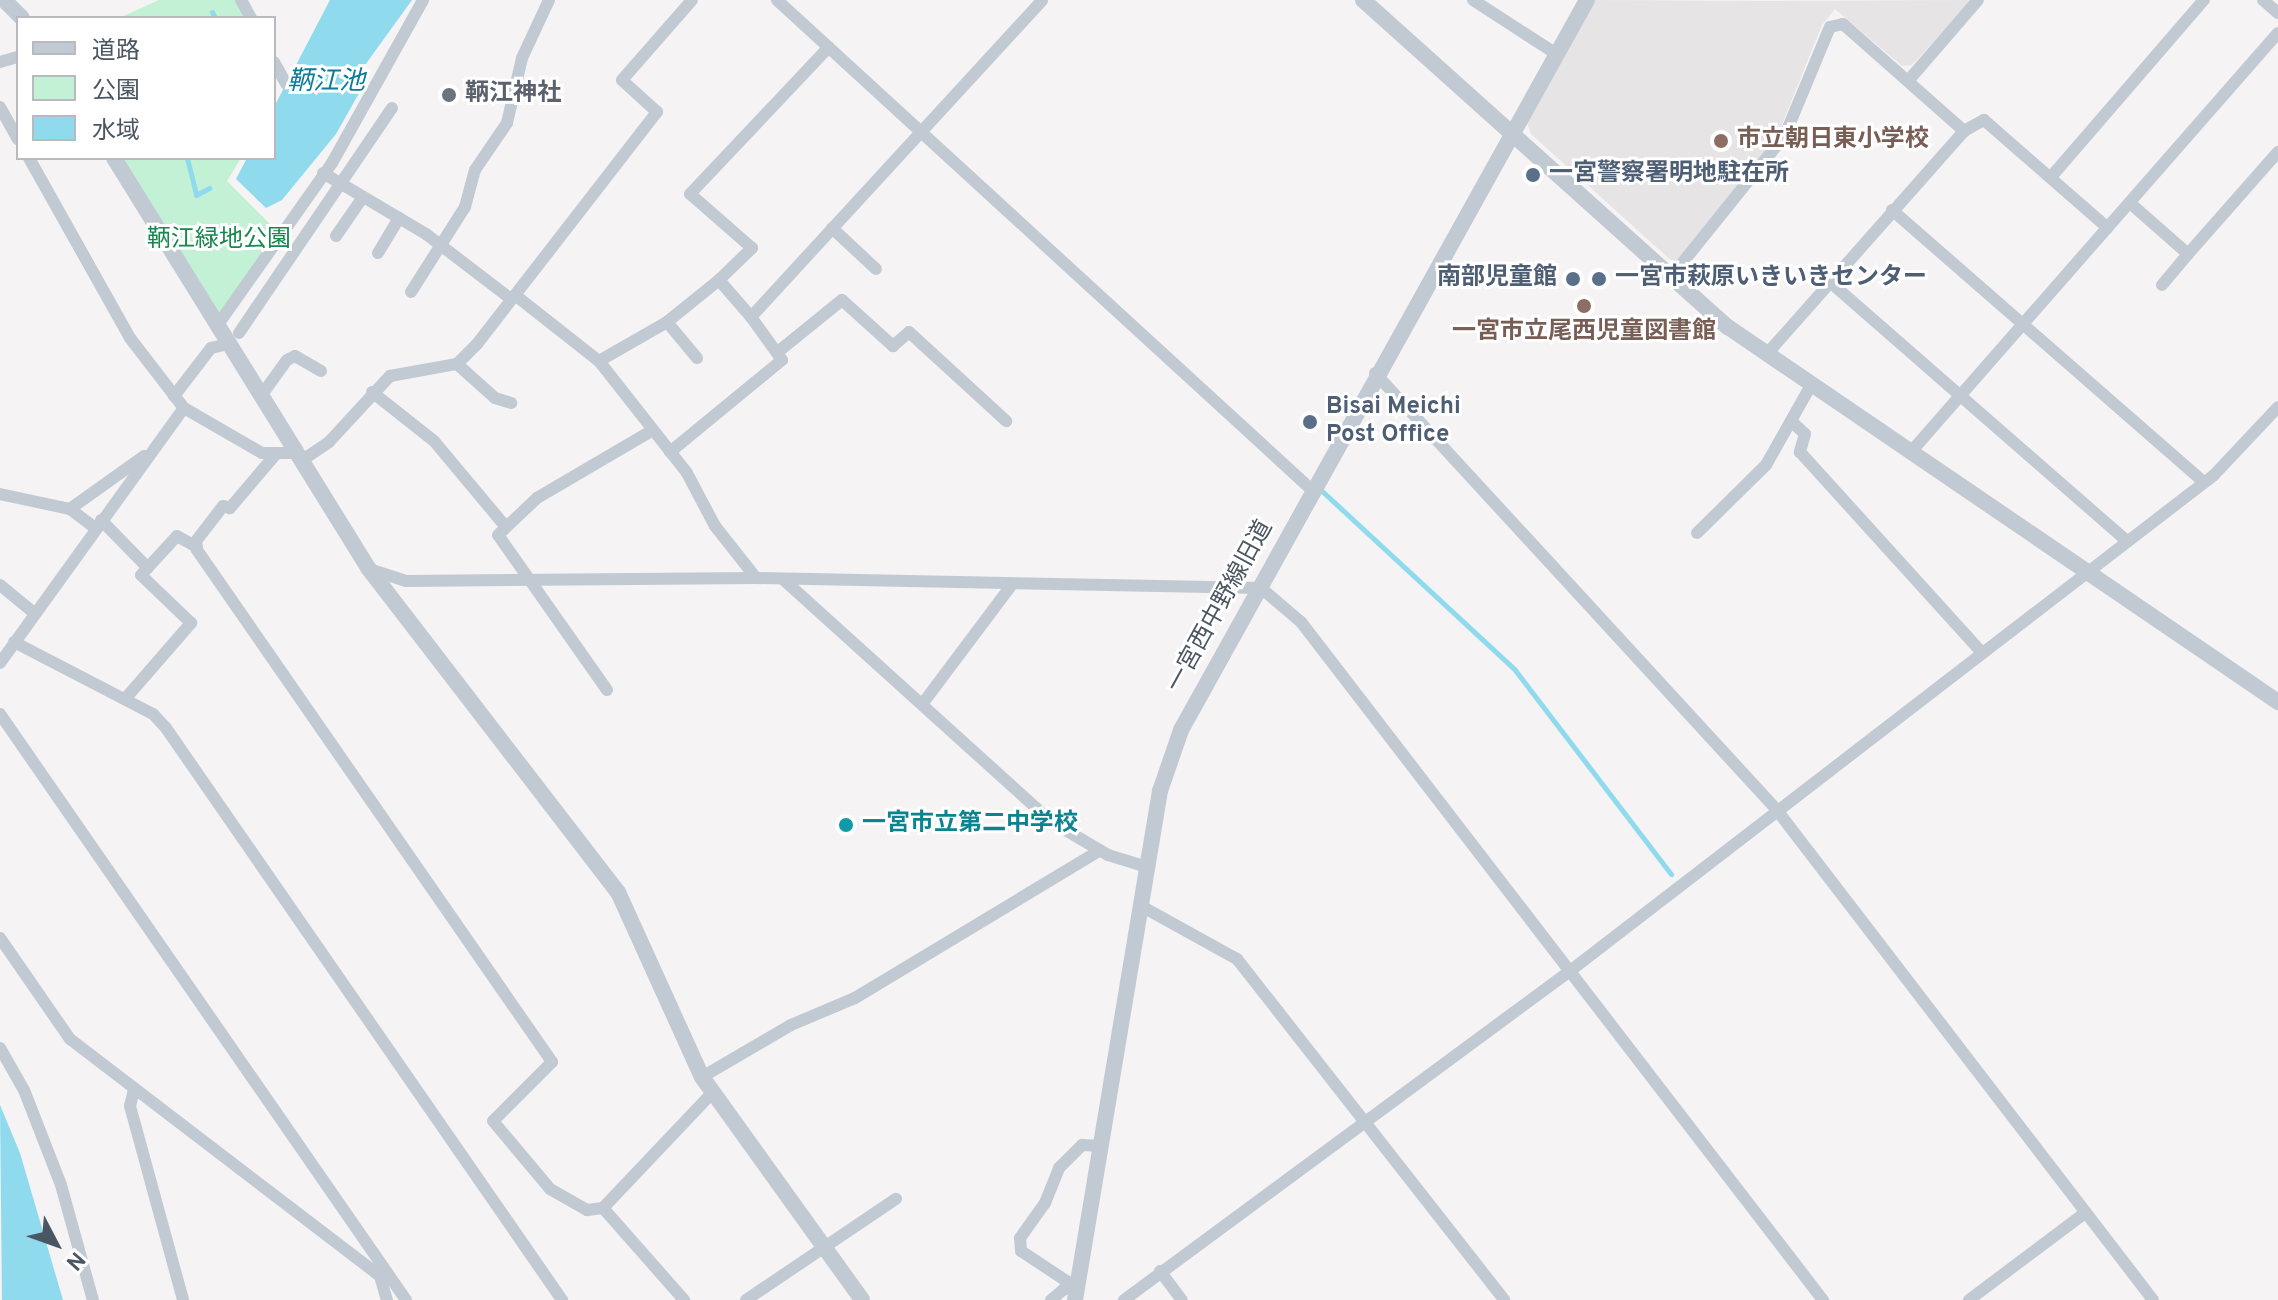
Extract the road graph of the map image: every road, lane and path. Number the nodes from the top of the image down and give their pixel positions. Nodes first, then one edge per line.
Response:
1 (5, 0) edge
2 (423, 0) edge
3 (549, 0) edge
4 (692, 0) edge
5 (777, 0) edge
6 (1042, 0) edge
7 (1363, 0) edge
8 (1473, 0) edge
9 (1587, 0) edge
10 (1978, 0) edge
11 (2204, 0) edge
12 (2263, 0) edge
13 (2278, 13) edge
14 (20, 16) edge
15 (2278, 33) edge
16 (829, 47) junction
17 (1558, 55) junction
18 (276, 66) edge
19 (1908, 81) junction
20 (286, 84) dead end
21 (0, 107) edge
22 (392, 108) dead end
23 (1789, 128) junction
24 (1964, 131) junction
25 (1514, 133) junction
26 (920, 134) junction
27 (16, 135) edge
28 (1821, 140) dead end
29 (2278, 152) edge
30 (30, 160) edge
31 (115, 160) edge
32 (323, 173) junction
33 (2051, 177) junction
34 (340, 183) junction
35 (363, 197) junction
36 (2130, 203) junction
37 (1892, 210) junction
38 (399, 218) junction
39 (832, 228) junction
40 (2108, 228) junction
41 (336, 236) dead end
42 (443, 246) junction
43 (378, 253) dead end
44 (2188, 254) junction
45 (876, 269) dead end
46 (1671, 277) junction
47 (719, 280) junction
48 (1830, 282) junction
49 (2162, 285) dead end
50 (411, 292) dead end
51 (513, 297) junction
52 (751, 317) junction
53 (667, 322) junction
54 (2023, 324) junction
55 (217, 326) junction
56 (234, 339) junction
57 (779, 351) junction
58 (1766, 355) junction
59 (697, 358) dead end
60 (599, 361) junction
61 (457, 364) junction
62 (321, 371) dead end
63 (1375, 373) junction
64 (1811, 385) junction
65 (372, 392) junction
66 (1961, 395) junction
67 (174, 396) junction
68 (261, 396) junction
69 (511, 403) dead end
70 (2278, 407) edge
71 (184, 408) junction
72 (1006, 421) dead end
73 (1791, 421) junction
74 (651, 431) junction
75 (670, 452) junction
76 (1910, 453) junction
77 (147, 454) junction
78 (275, 455) junction
79 (298, 457) junction
80 (2204, 482) junction
81 (1312, 490) junction
82 (0, 494) edge
83 (70, 509) junction
84 (98, 524) junction
85 (506, 527) junction
86 (1697, 533) dead end
87 (2127, 541) junction
88 (197, 547) junction
89 (148, 568) junction
90 (369, 569) junction
91 (2087, 573) junction
92 (756, 578) junction
93 (526, 580) junction
94 (785, 581) junction
95 (0, 585) edge
96 (1011, 586) junction
97 (1261, 588) junction
98 (34, 613) junction
99 (14, 642) junction
100 (1982, 653) junction
101 (0, 663) edge
102 (607, 690) dead end
103 (125, 699) junction
104 (2278, 702) edge
105 (923, 703) junction
106 (0, 714) edge
107 (1776, 809) junction
108 (1100, 850) junction
109 (1147, 867) junction
110 (1141, 906) junction
111 (0, 938) edge
112 (1570, 971) junction
113 (0, 1048) edge
114 (702, 1077) junction
115 (134, 1090) junction
116 (713, 1092) junction
117 (1366, 1121) junction
118 (1101, 1146) junction
119 (896, 1199) dead end
120 (603, 1208) junction
121 (2086, 1212) junction
122 (824, 1247) junction
123 (1160, 1271) junction
124 (383, 1274) junction
125 (1076, 1294) edge
126 (681, 1299) edge
127 (93, 1300) edge
128 (183, 1300) edge
129 (387, 1300) edge
130 (406, 1300) edge
131 (562, 1300) edge
132 (746, 1300) edge
133 (862, 1300) edge
134 (1051, 1300) edge
135 (1124, 1300) edge
136 (1182, 1300) edge
137 (1504, 1300) edge
138 (1823, 1300) edge
139 (1969, 1300) edge
140 (2153, 1300) edge

1 - 14 street
2 - 32 street
3 - 42 street
4 - 51 street
5 - 16 street
6 - 26 street
7 - 25 street
8 - 17 street
9 - 17 street, 一宮西中野線旧道
10 - 19 street
11 - 33 street
12 - 13 street
15 - 36 street
16 - 26 street
16 - 47 street
17 - 25 street, 一宮西中野線旧道
18 - 20 street
19 - 23 street
19 - 24 street
21 - 27 street
22 - 34 street
23 - 28 street
23 - 46 street
24 - 33 street
24 - 37 street
25 - 46 street
25 - 63 street, 一宮西中野線旧道
26 - 39 street
26 - 81 street
29 - 44 street
30 - 67 street
31 - 55 street
32 - 34 street
32 - 55 street
33 - 40 street
34 - 35 street
34 - 56 street
35 - 38 street
35 - 41 street
36 - 40 street
36 - 44 street
37 - 48 street
37 - 54 street
38 - 42 street
38 - 43 street
39 - 45 street
39 - 52 street
40 - 54 street
42 - 50 street
42 - 51 street
44 - 49 street
46 - 58 street
47 - 52 street
47 - 53 street
48 - 58 street
48 - 66 street
51 - 60 street
51 - 61 street
52 - 57 street
53 - 59 street
53 - 60 street
54 - 66 street
54 - 80 street
55 - 56 street
56 - 67 street
56 - 68 street
57 - 72 street
57 - 75 street
58 - 64 street
60 - 74 street
61 - 65 street
61 - 69 street
62 - 68 street
63 - 81 street, 一宮西中野線旧道
63 - 107 street
64 - 73 street
64 - 76 street
65 - 79 street
65 - 85 street
66 - 76 street
66 - 87 street
67 - 71 street
68 - 79 street
70 - 80 street
71 - 77 street
71 - 78 street
73 - 86 street
73 - 100 street
74 - 75 street
74 - 85 street
75 - 92 street
76 - 91 street
77 - 83 street
77 - 84 street
78 - 79 street
78 - 88 street
79 - 90 street
80 - 87 street
81 - 97 street, 一宮西中野線旧道
82 - 83 street
83 - 84 street
84 - 89 street
84 - 98 street
85 - 93 street
87 - 91 street
88 - 89 street
88 - 120 street
89 - 103 street
90 - 93 street
90 - 114 street
91 - 100 street
91 - 104 street
92 - 93 street
92 - 94 street
93 - 102 street
94 - 96 street
94 - 105 street
95 - 98 street
96 - 97 street
96 - 105 street
97 - 109 street, 一宮西中野線旧道
97 - 112 street
98 - 99 street
99 - 101 street
99 - 103 street
100 - 107 street
103 - 131 street
105 - 108 street
106 - 124 street
107 - 112 street
107 - 121 street
108 - 109 street
108 - 114 street
109 - 110 street, 一宮西中野線旧道
110 - 117 street
110 - 118 street, 一宮西中野線旧道
111 - 115 street
112 - 117 street
112 - 138 street
113 - 127 street
114 - 116 street
115 - 124 street
115 - 128 street
116 - 120 street
116 - 122 street
117 - 123 street
117 - 137 street
118 - 125 street, 一宮西中野線旧道
118 - 125 street
119 - 122 street
120 - 126 street
121 - 139 street
121 - 140 street
122 - 132 street
122 - 133 street
123 - 135 street
123 - 136 street
124 - 129 street
124 - 130 street
125 - 134 street

